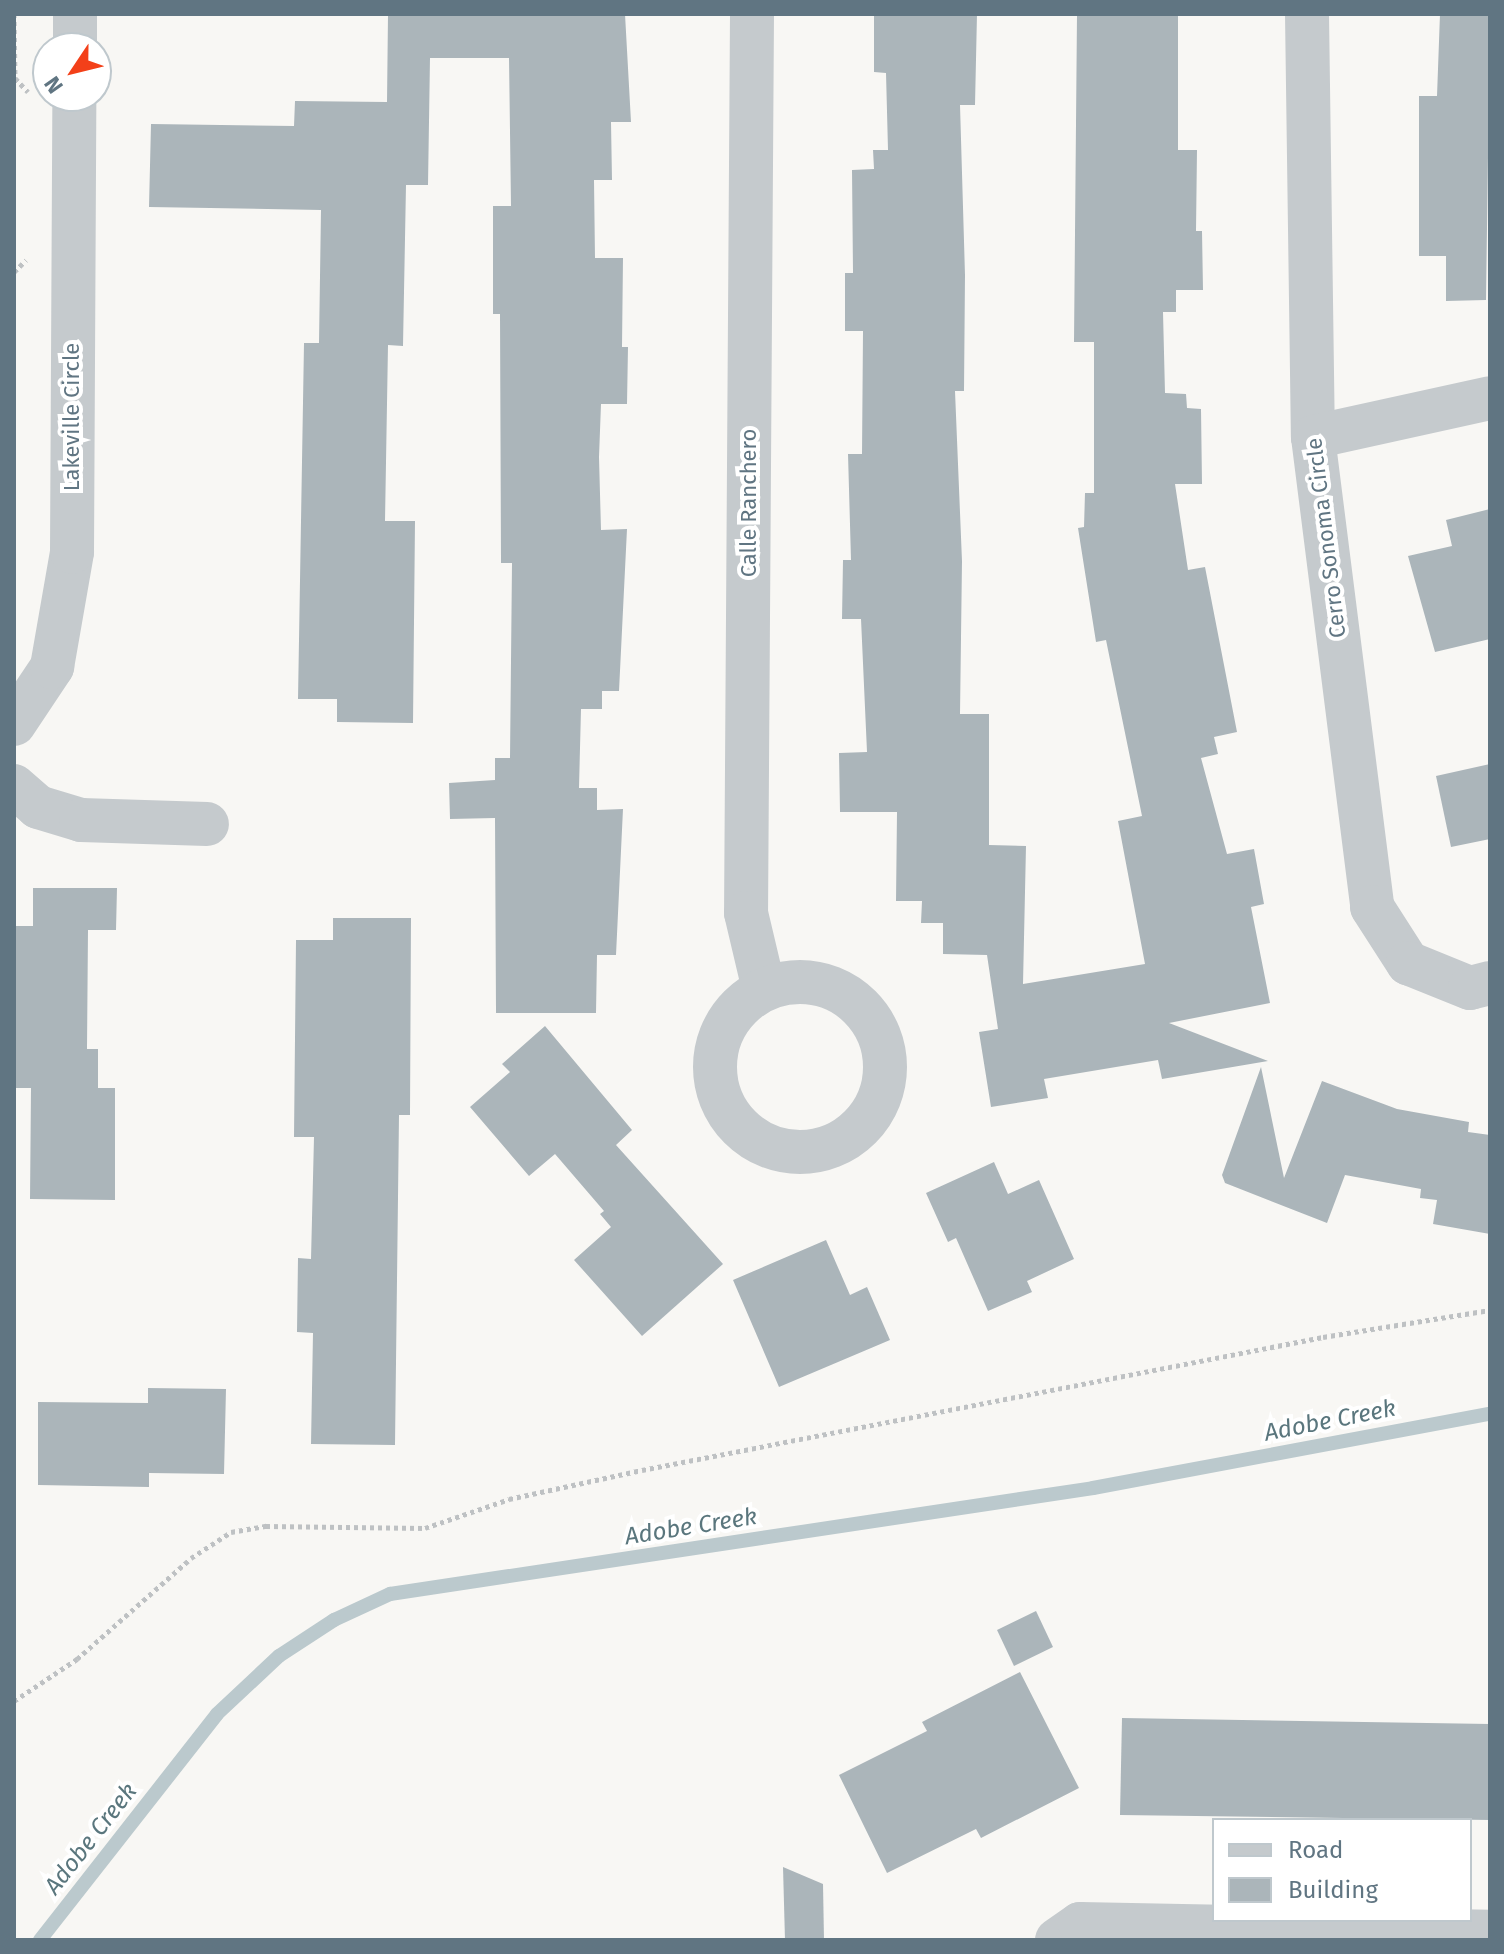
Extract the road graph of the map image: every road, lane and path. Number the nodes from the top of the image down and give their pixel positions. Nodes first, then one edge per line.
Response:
1 (752, 14) edge
2 (1307, 14) edge
3 (74, 112) edge
4 (1490, 398) edge
5 (1313, 437) junction
6 (14, 724) edge
7 (14, 786) edge
8 (207, 824) dead end
9 (1490, 983) edge
10 (764, 989) dead end
11 (1490, 1310) edge
12 (14, 1701) edge
13 (1490, 1932) edge
14 (1057, 1940) edge

1 - 10 street, Calle Ranchero
2 - 5 street, Cerro Sonoma Circle
3 - 6 street, Lakeville Circle
4 - 5 street
5 - 9 street, Cerro Sonoma Circle
7 - 8 street
11 - 12 path
13 - 14 street

